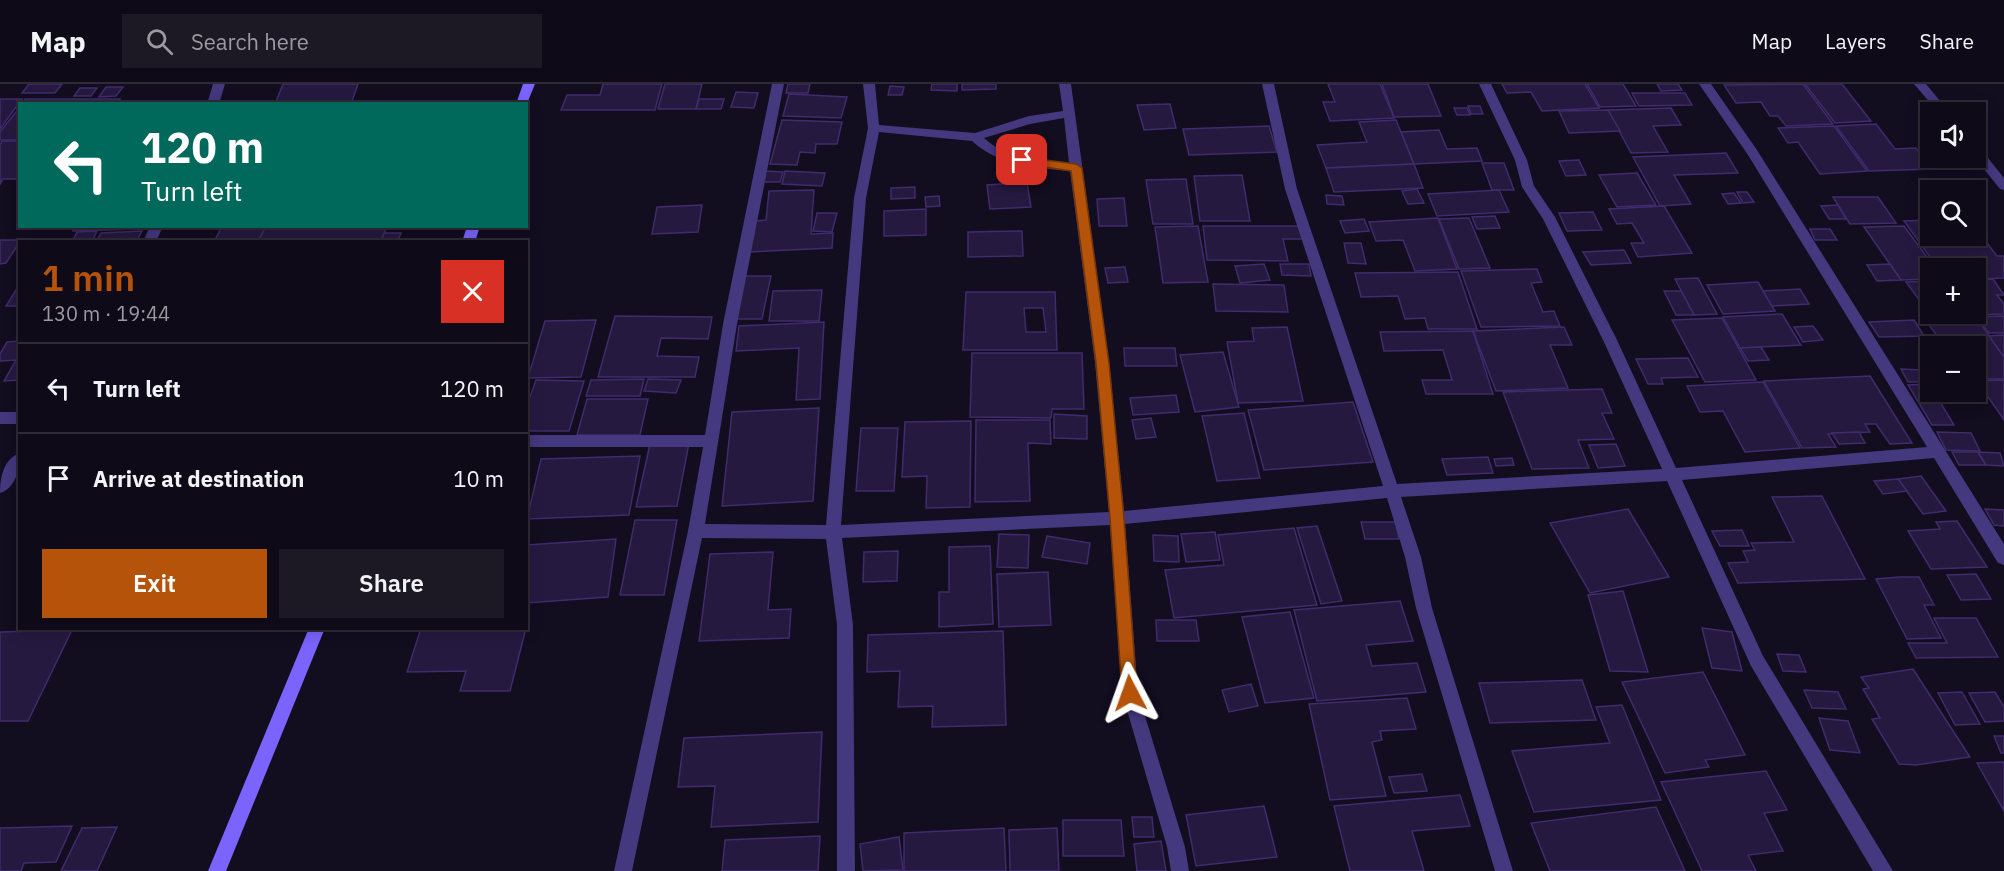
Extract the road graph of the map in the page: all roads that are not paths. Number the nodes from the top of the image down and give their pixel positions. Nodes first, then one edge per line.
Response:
1 (219, 84) edge
2 (529, 84) edge
3 (778, 84) edge
4 (869, 84) edge
5 (1065, 84) edge
6 (1268, 84) edge
7 (1485, 84) edge
8 (1705, 84) edge
9 (1920, 84) edge
10 (214, 102) edge
11 (523, 102) edge
12 (1935, 102) edge
13 (1068, 114) junction
14 (874, 128) junction
15 (975, 137) junction
16 (1986, 164) edge
17 (1076, 168) junction
18 (2004, 186) edge
19 (0, 418) edge
20 (18, 418) edge
21 (528, 441) edge
22 (711, 441) junction
23 (1937, 452) junction
24 (18, 462) edge
25 (1671, 475) junction
26 (0, 488) edge
27 (1392, 491) junction
28 (1117, 518) junction
29 (696, 531) junction
30 (833, 532) junction
31 (2004, 558) edge
32 (315, 630) edge
33 (217, 871) edge
34 (623, 871) edge
35 (846, 871) edge
36 (1180, 871) edge
37 (1504, 871) edge
38 (1884, 871) edge

1 - 10 street
2 - 11 street
3 - 22 street
4 - 14 street
5 - 13 street
6 - 27 street
7 - 25 street
8 - 23 street
9 - 12 street
13 - 15 street
13 - 17 street
14 - 15 street
14 - 30 street
15 - 17 street
16 - 18 street
17 - 28 street
19 - 20 street
21 - 22 street
22 - 29 street
23 - 25 street
23 - 31 street
24 - 26 street
25 - 27 street
25 - 38 street
27 - 28 street
27 - 37 street
28 - 30 street
28 - 36 street
29 - 30 street
29 - 34 street
30 - 35 street
32 - 33 street

